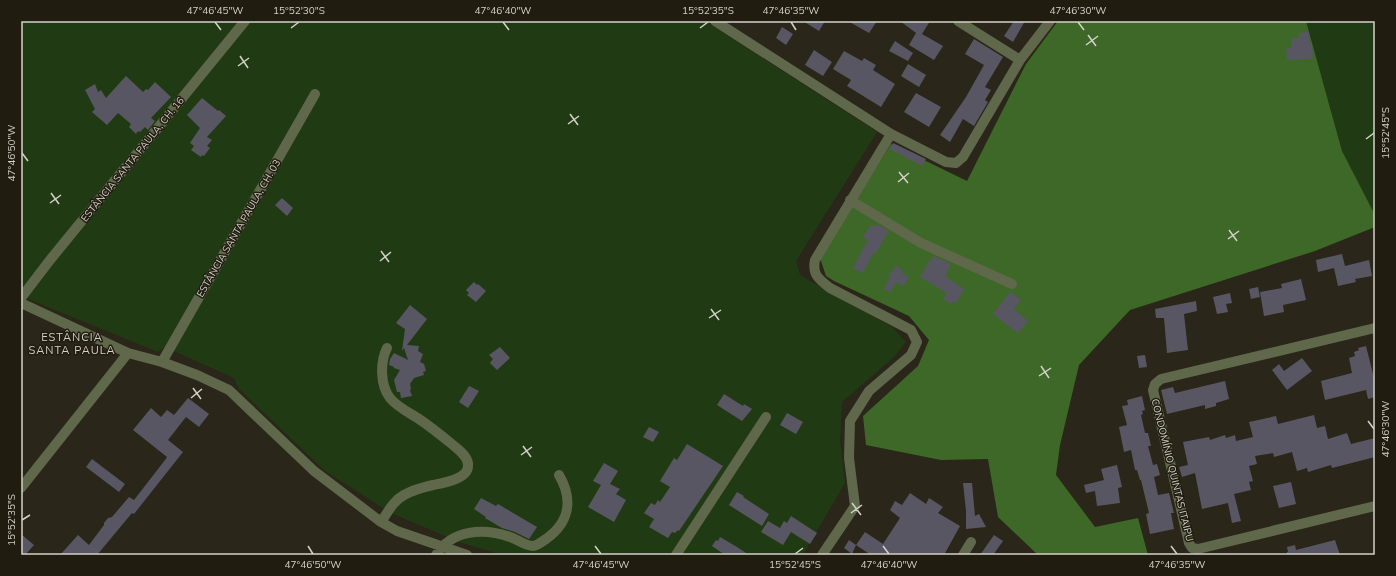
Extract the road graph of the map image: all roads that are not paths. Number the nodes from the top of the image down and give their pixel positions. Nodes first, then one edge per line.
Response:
1 (245, 21) edge
2 (715, 21) edge
3 (958, 21) edge
4 (1050, 21) edge
5 (1020, 60) junction
6 (315, 94) dead end
7 (891, 134) junction
8 (850, 200) junction
9 (1012, 284) dead end
10 (21, 298) edge
11 (21, 303) edge
12 (1375, 328) edge
13 (387, 348) dead end
14 (128, 353) junction
15 (162, 362) junction
16 (766, 417) dead end
17 (559, 475) dead end
18 (21, 488) edge
19 (1375, 506) edge
20 (381, 522) junction
21 (971, 542) dead end
22 (439, 551) edge
23 (467, 555) edge
24 (676, 555) edge
25 (822, 555) edge
26 (963, 555) edge

1 - 10 street, ESTÂNCIA SANTA PAULA, CH. 16
2 - 7 street
3 - 5 street
4 - 5 street
5 - 7 street
6 - 15 street, ESTÂNCIA SANTA PAULA, CH. 03
7 - 8 street
8 - 9 street
8 - 25 street
11 - 14 street
12 - 19 street, CONDOMÍNIO QUINTAS ITAIPU
13 - 20 street
14 - 15 street
14 - 18 street
15 - 20 street
16 - 24 street
17 - 22 street
20 - 22 street
21 - 26 street
22 - 23 street

